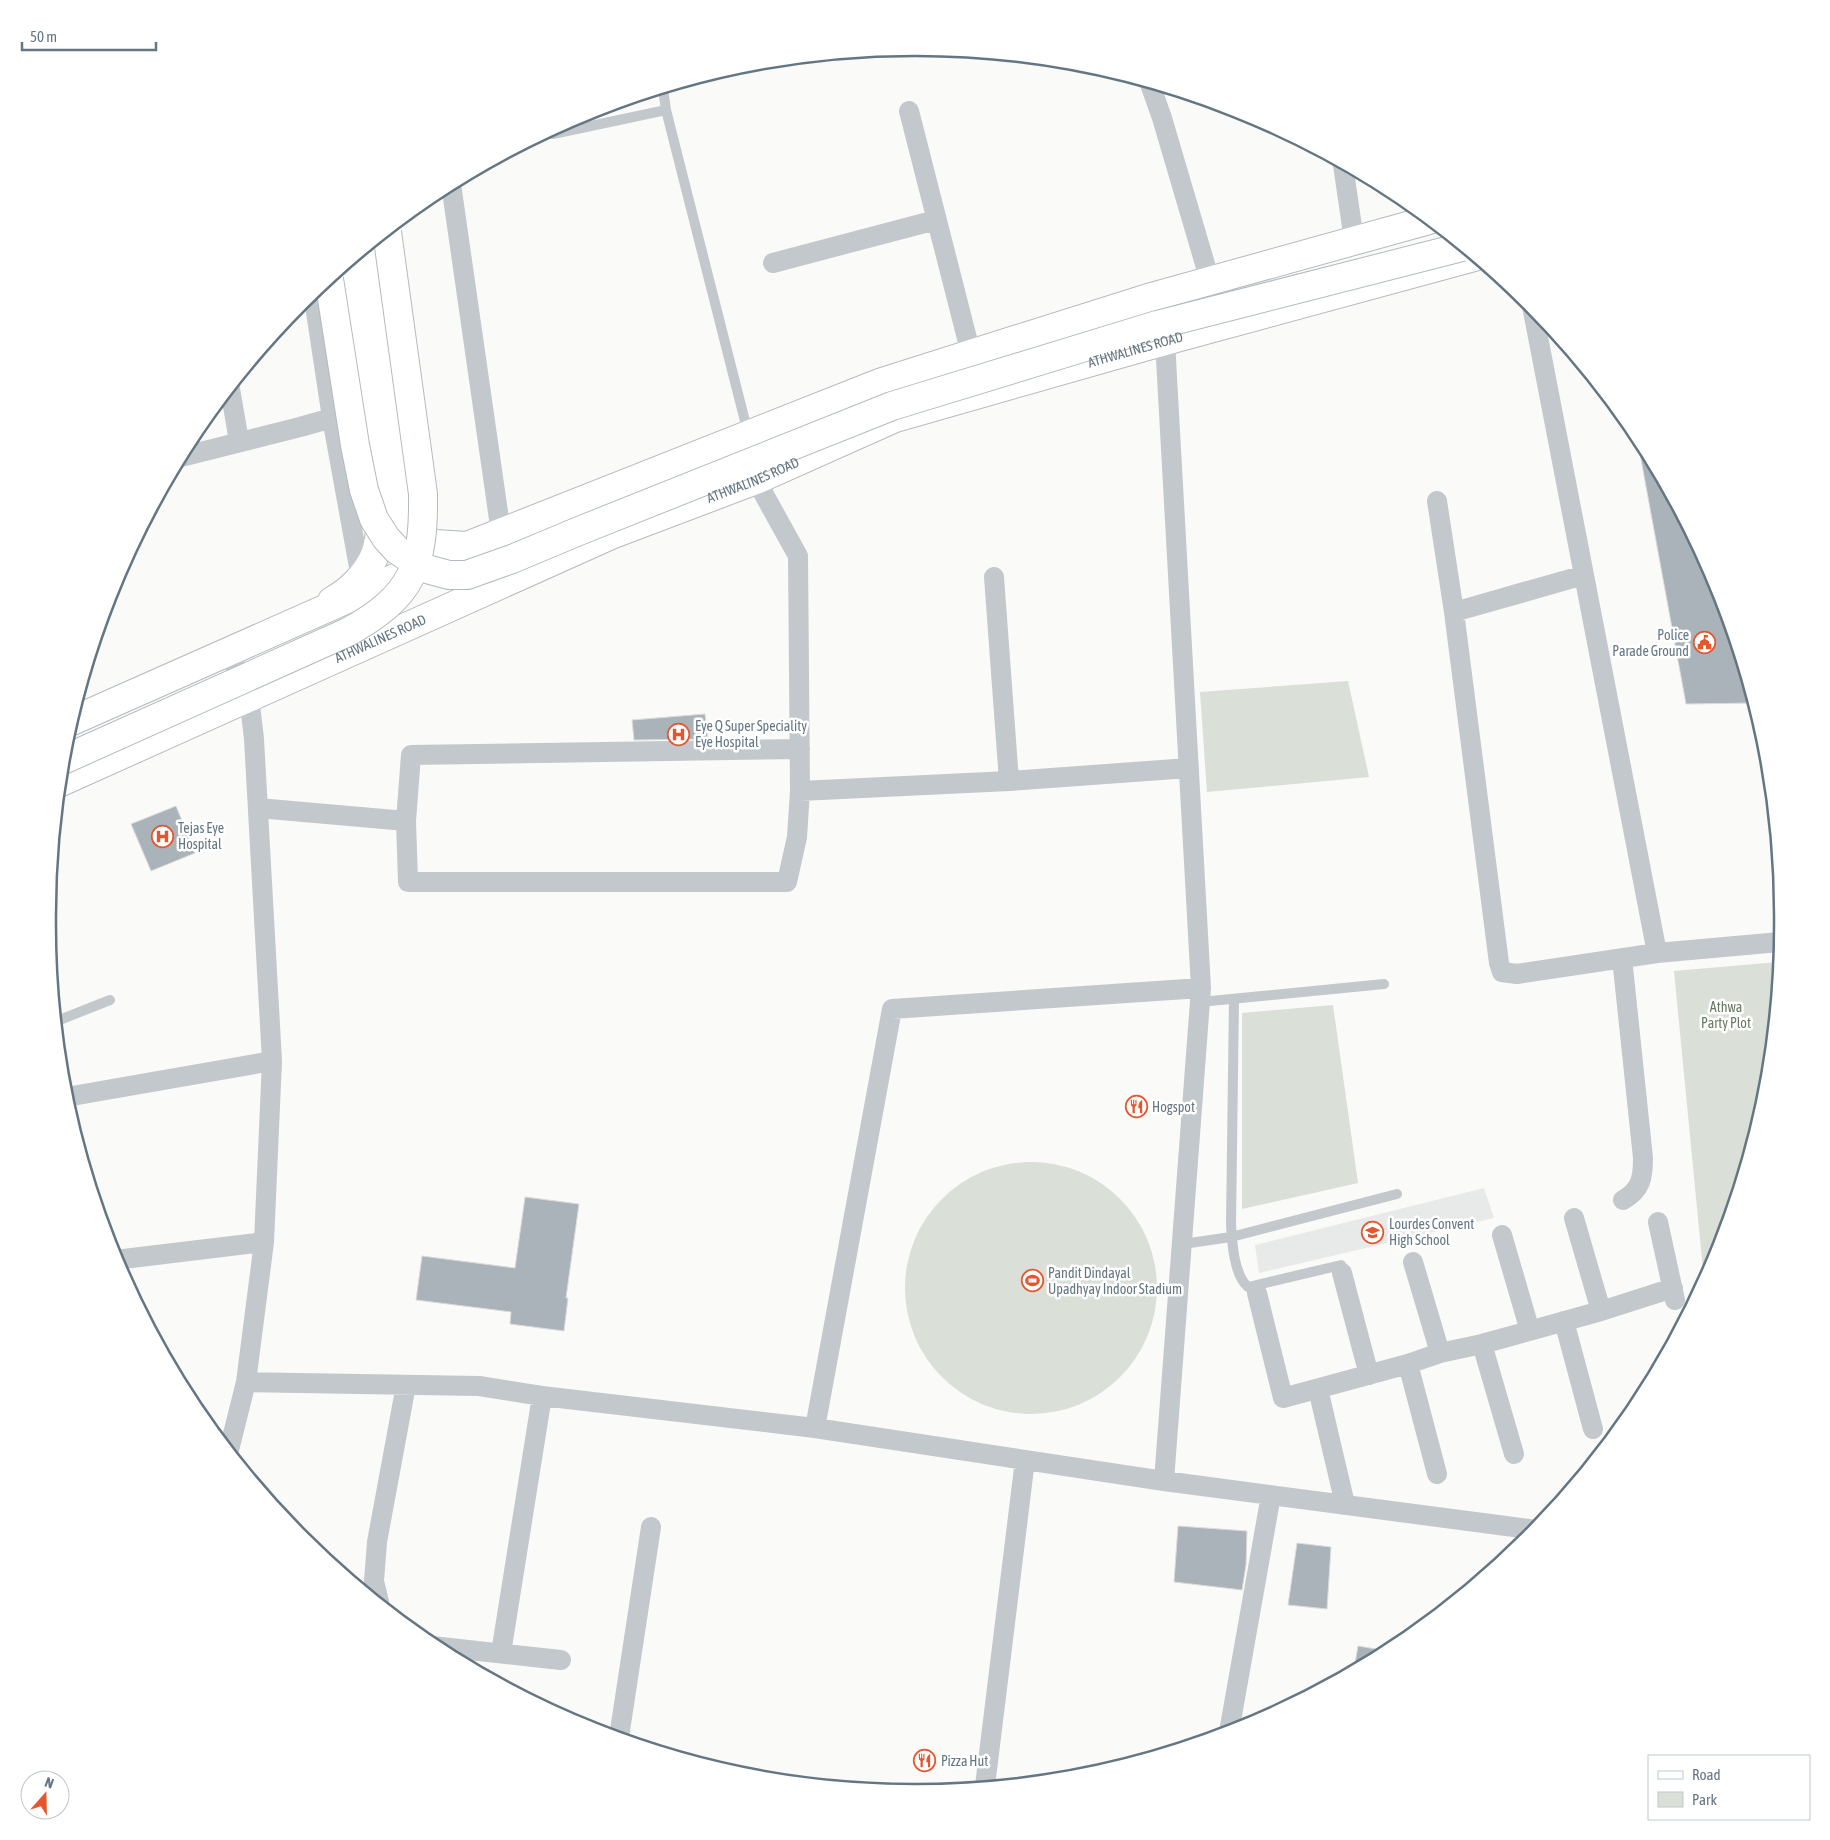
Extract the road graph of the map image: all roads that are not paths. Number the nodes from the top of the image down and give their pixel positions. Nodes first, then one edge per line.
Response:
1 (1152, 90) edge
2 (664, 95) edge
3 (666, 110) junction
4 (908, 111) dead end
5 (566, 131) edge
6 (1344, 171) edge
7 (452, 192) edge
8 (936, 220) junction
9 (1421, 222) edge
10 (388, 237) edge
11 (1354, 240) junction
12 (1456, 249) edge
13 (366, 255) edge
14 (1467, 258) edge
15 (774, 263) dead end
16 (345, 273) edge
17 (1210, 280) junction
18 (330, 287) edge
19 (1164, 294) junction
20 (314, 302) edge
21 (1535, 322) edge
22 (1165, 341) junction
23 (971, 354) junction
24 (231, 396) edge
25 (332, 418) junction
26 (748, 435) junction
27 (239, 442) junction
28 (191, 454) edge
29 (654, 472) junction
30 (756, 480) junction
31 (1437, 501) dead end
32 (670, 512) junction
33 (501, 533) junction
34 (467, 546) junction
35 (1584, 575) junction
36 (994, 577) dead end
37 (364, 584) junction
38 (1454, 612) junction
39 (228, 652) junction
40 (249, 696) junction
41 (80, 717) edge
42 (800, 749) junction
43 (72, 756) edge
44 (1189, 768) junction
45 (68, 779) edge
46 (1009, 781) junction
47 (800, 791) junction
48 (258, 808) junction
49 (406, 820) junction
50 (1773, 943) edge
51 (1657, 953) junction
52 (1622, 958) junction
53 (1384, 984) dead end
54 (1201, 995) junction
55 (1234, 999) junction
56 (110, 1000) dead end
57 (62, 1019) edge
58 (272, 1061) junction
59 (74, 1096) edge
60 (1397, 1194) dead end
61 (1623, 1200) dead end
62 (1574, 1218) dead end
63 (1658, 1222) dead end
64 (1502, 1235) dead end
65 (1232, 1237) junction
66 (264, 1242) junction
67 (1183, 1244) junction
68 (124, 1259) edge
69 (1413, 1262) dead end
70 (1342, 1269) joint
71 (1257, 1294) dead end
72 (1601, 1311) junction
73 (1564, 1321) junction
74 (1530, 1331) junction
75 (1482, 1344) junction
76 (1440, 1353) junction
77 (1408, 1364) junction
78 (1369, 1375) junction
79 (246, 1382) junction
80 (406, 1385) junction
81 (1318, 1389) junction
82 (542, 1396) junction
83 (815, 1428) junction
84 (1594, 1429) dead end
85 (231, 1443) edge
86 (1514, 1454) dead end
87 (1026, 1460) junction
88 (1437, 1474) dead end
89 (1164, 1481) junction
90 (1270, 1494) junction
91 (1345, 1504) junction
92 (651, 1528) dead end
93 (1525, 1529) edge
94 (377, 1594) edge
95 (453, 1648) edge
96 (501, 1653) junction
97 (561, 1660) dead end
98 (1231, 1723) edge
99 (620, 1731) edge
100 (986, 1780) edge

1 - 17 street
2 - 3 lane
3 - 5 lane
3 - 26 lane
4 - 8 street
6 - 11 street
7 - 33 street
8 - 15 street
8 - 23 street
9 - 11 main road
10 - 43 main road, bridge
11 - 17 main road
12 - 18 main road, bridge
13 - 34 main road
14 - 22 main road, ATHWALINES ROAD
16 - 37 main road
17 - 19 main road
19 - 22 street
19 - 23 main road
20 - 25 street
21 - 35 street
22 - 30 main road, ATHWALINES ROAD
22 - 44 street
23 - 26 main road
24 - 27 street
25 - 27 street
25 - 37 street
26 - 29 main road
27 - 28 street
29 - 32 main road
29 - 33 main road
30 - 32 main road, ATHWALINES ROAD
30 - 42 street
31 - 38 street
32 - 40 main road, ATHWALINES ROAD
33 - 34 main road
34 - 37 main road
35 - 38 street
35 - 51 street
36 - 46 street
37 - 39 main road
38 - 52 street
39 - 40 street
39 - 41 main road
40 - 45 main road, ATHWALINES ROAD
40 - 48 street
42 - 47 street
42 - 49 street
44 - 46 street
44 - 54 street
46 - 47 street
47 - 49 street
48 - 49 street
48 - 58 street
50 - 51 street
51 - 52 street
52 - 61 street
53 - 55 lane
54 - 55 lane
54 - 67 street
54 - 83 street
55 - 65 lane
56 - 57 lane
58 - 59 street
58 - 66 street
60 - 65 lane
62 - 72 street
63 - 72 street
64 - 74 street
65 - 67 lane
65 - 70 lane
66 - 68 street
66 - 79 street
67 - 89 street
69 - 76 street
70 - 78 street
71 - 81 street
72 - 73 street
73 - 74 street
73 - 84 street
74 - 75 street
75 - 76 street
75 - 86 street
76 - 77 street
77 - 78 street
77 - 88 street
78 - 81 street
79 - 80 street
79 - 85 street
80 - 82 street
80 - 94 street
81 - 91 street
82 - 83 street
82 - 96 street
83 - 87 street
87 - 89 street
87 - 100 street
89 - 90 street
90 - 91 street
90 - 98 street
91 - 93 street
92 - 99 street
95 - 96 street
96 - 97 street

